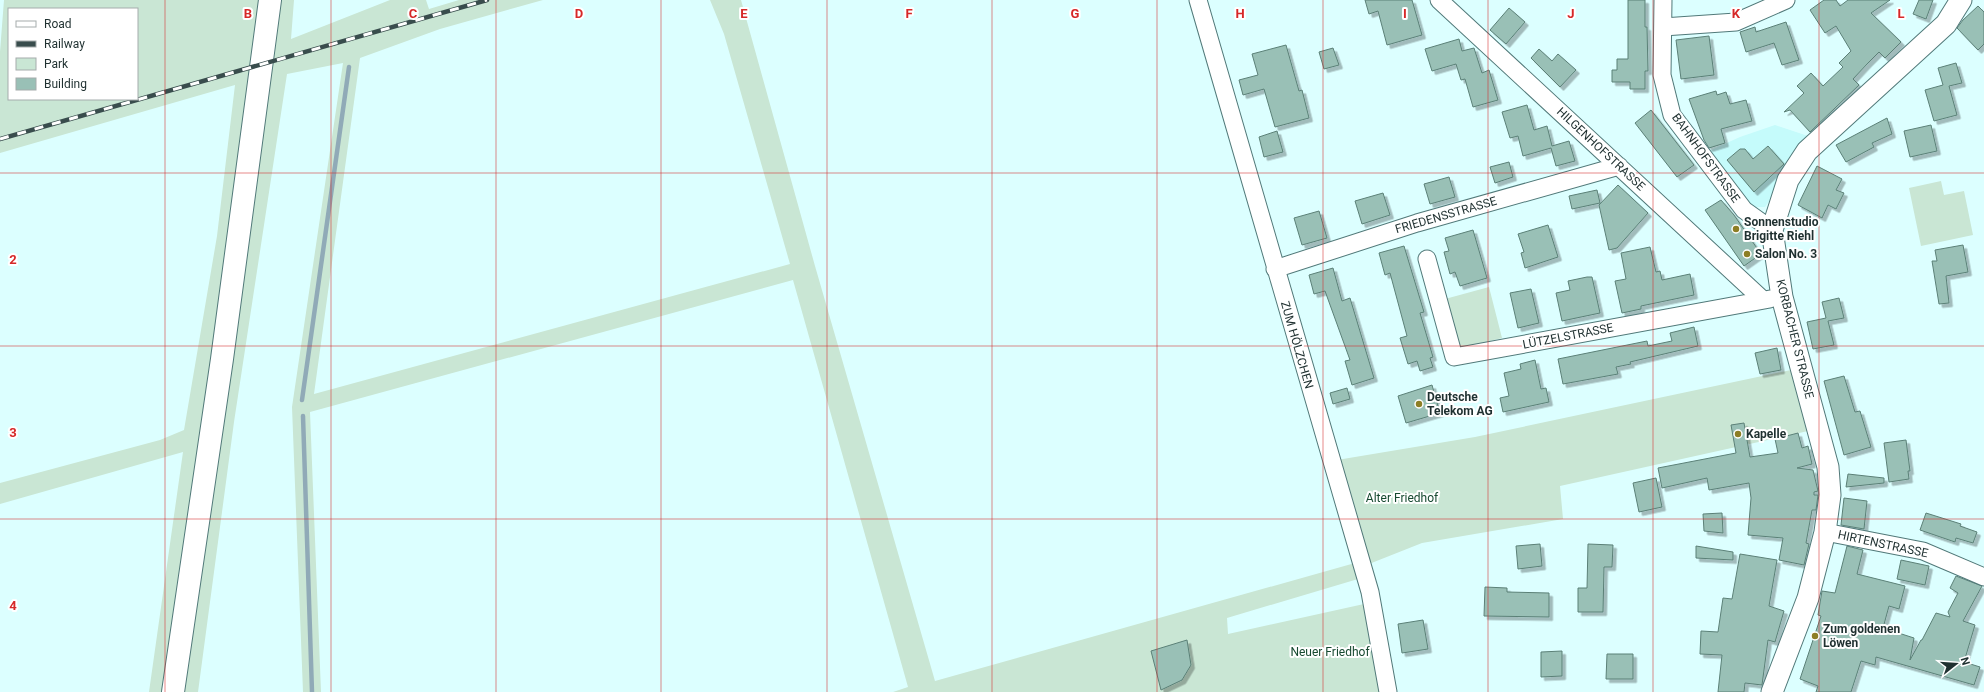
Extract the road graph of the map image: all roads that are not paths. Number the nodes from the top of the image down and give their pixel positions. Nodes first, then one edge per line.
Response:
1 (270, 0) edge
2 (1198, 0) edge
3 (1439, 0) edge
4 (1663, 0) edge
5 (1786, 0) edge
6 (1960, 0) edge
7 (1663, 27) junction
8 (1619, 166) junction
9 (1772, 230) junction
10 (1427, 259) dead end
11 (1275, 269) junction
12 (1772, 299) junction
13 (1825, 532) junction
14 (1984, 577) edge
15 (173, 692) edge
16 (1388, 692) edge
17 (1772, 692) edge

1 - 15 main road
2 - 11 street, ZUM HÖLZCHEN
3 - 8 street, HILGENHOFSTRASSE
4 - 7 street, BAHNHOFSTRASSE
5 - 7 street
6 - 9 street, KORBACHER STRASSE
7 - 9 street, BAHNHOFSTRASSE
8 - 11 street, FRIEDENSSTRASSE
8 - 12 street, HILGENHOFSTRASSE
9 - 12 street, KORBACHER STRASSE
10 - 12 street, LÜTZELSTRASSE
11 - 16 street, ZUM HÖLZCHEN
12 - 13 street, KORBACHER STRASSE
13 - 14 street, HIRTENSTRASSE
13 - 17 street, KORBACHER STRASSE

